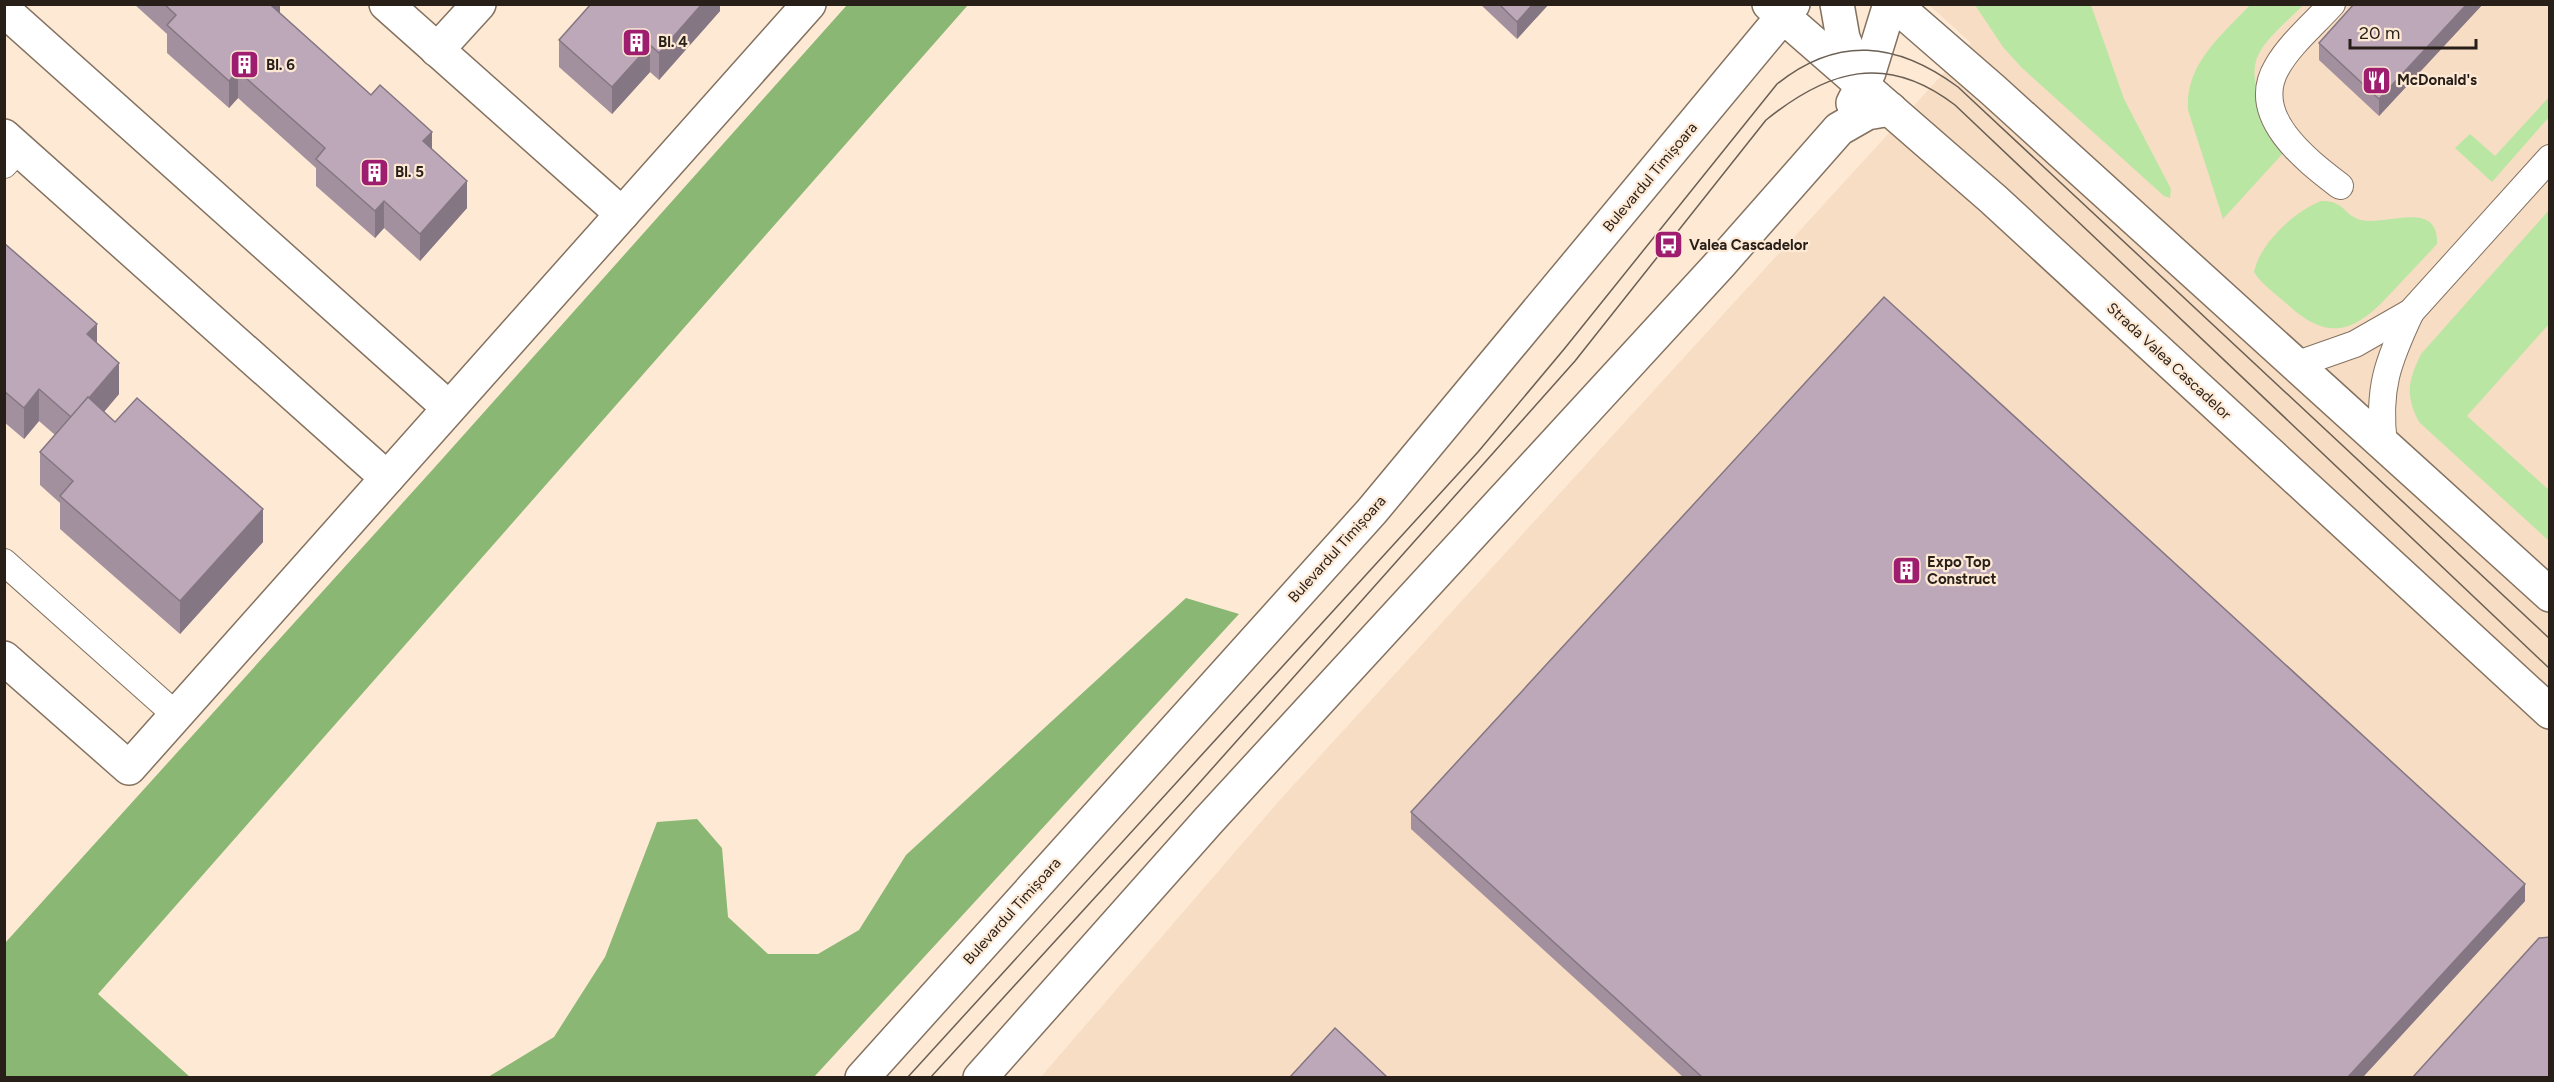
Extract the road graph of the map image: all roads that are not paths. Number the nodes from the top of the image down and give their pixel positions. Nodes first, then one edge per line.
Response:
1 (386, 4) edge
2 (479, 4) edge
3 (809, 4) edge
4 (1837, 4) edge
5 (1892, 4) edge
6 (2332, 4) edge
7 (1782, 8) edge
8 (4, 10) edge
9 (437, 50) junction
10 (1863, 85) junction
11 (1890, 109) junction
12 (1839, 129) junction
13 (9, 150) edge
14 (2550, 158) edge
15 (2340, 186) dead end
16 (622, 214) junction
17 (2410, 312) junction
18 (2298, 364) junction
19 (449, 408) junction
20 (2384, 444) junction
21 (387, 478) junction
22 (4, 562) edge
23 (2550, 595) edge
24 (4, 658) edge
25 (2550, 712) edge
26 (176, 715) junction
27 (862, 1077) edge
28 (980, 1077) edge

1 - 9 main road
2 - 9 main road
3 - 16 main road
4 - 10 main road
5 - 10 main road
5 - 18 main road
6 - 15 lane
7 - 10 main road, Strada Valea Cascadelor
7 - 27 main road, Bulevardul Timișoara
8 - 19 main road
9 - 16 main road
10 - 11 main road, Strada Valea Cascadelor
10 - 12 main road
11 - 12 main road
11 - 25 main road, Strada Valea Cascadelor
12 - 28 main road
13 - 21 main road
14 - 17 lane
16 - 19 main road
17 - 18 lane
17 - 20 lane
18 - 20 main road
19 - 21 main road
20 - 23 main road
21 - 26 main road
22 - 26 lane
24 - 26 main road

